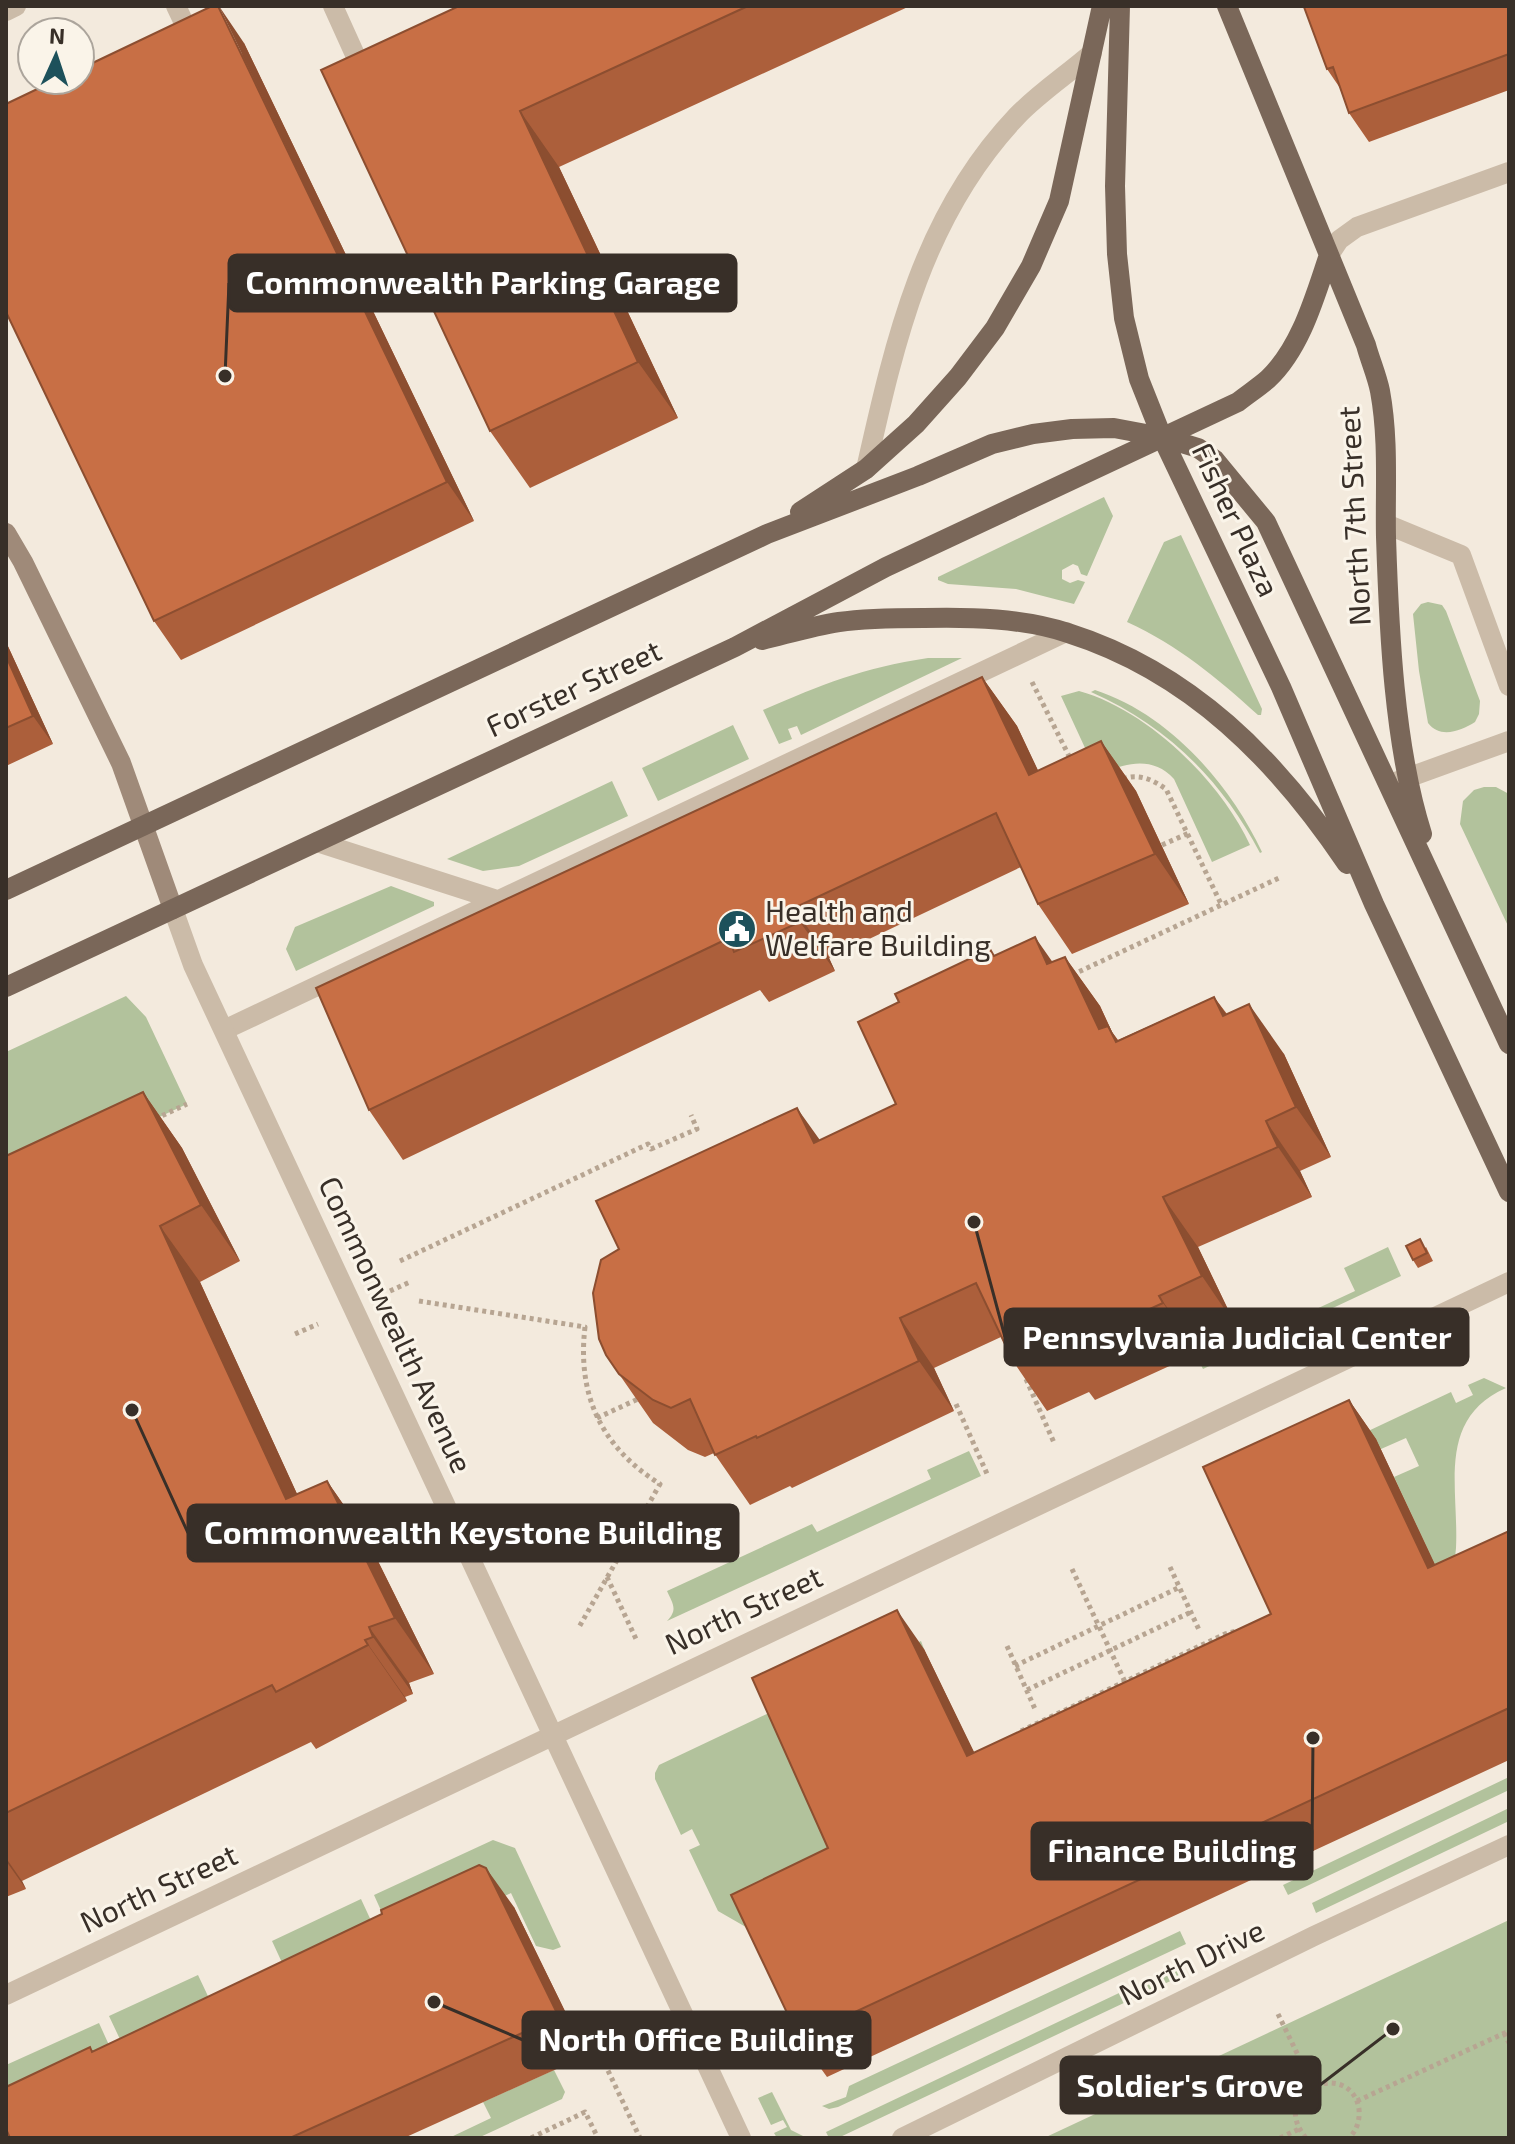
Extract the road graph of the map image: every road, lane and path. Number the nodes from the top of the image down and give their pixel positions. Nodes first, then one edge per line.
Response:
1 (16, 6) edge
2 (176, 6) edge
3 (333, 6) edge
4 (1102, 6) edge
5 (1120, 6) edge
6 (1227, 6) edge
7 (6, 11) edge
8 (1092, 53) junction
9 (202, 62) edge
10 (370, 89) edge
11 (1509, 172) edge
12 (1329, 255) junction
13 (1162, 437) junction
14 (866, 469) junction
15 (1386, 524) junction
16 (6, 533) edge
17 (767, 534) junction
18 (1066, 632) junction
19 (735, 647) junction
20 (1032, 682) dead end
21 (1509, 686) edge
22 (1509, 741) edge
23 (1073, 766) edge
24 (1399, 781) junction
25 (1113, 783) edge
26 (143, 826) junction
27 (1189, 833) junction
28 (317, 842) junction
29 (1162, 845) dead end
30 (1281, 877) dead end
31 (6, 890) edge
32 (497, 900) junction
33 (1374, 904) junction
34 (1222, 906) junction
35 (173, 909) junction
36 (1066, 977) edge
37 (6, 987) edge
38 (224, 1030) junction
39 (1509, 1044) edge
40 (187, 1104) dead end
41 (691, 1115) dead end
42 (145, 1124) edge
43 (1509, 1192) edge
44 (400, 1261) dead end
45 (410, 1282) dead end
46 (1509, 1282) edge
47 (390, 1291) dead end
48 (419, 1301) dead end
49 (318, 1324) dead end
50 (295, 1334) dead end
51 (1024, 1375) edge
52 (638, 1399) edge
53 (956, 1404) dead end
54 (597, 1418) junction
55 (1055, 1445) dead end
56 (988, 1476) dead end
57 (1170, 1567) dead end
58 (1072, 1569) dead end
59 (607, 1577) junction
60 (1180, 1587) junction
61 (1191, 1612) junction
62 (1099, 1626) junction
63 (578, 1629) dead end
64 (1248, 1630) edge
65 (1200, 1632) dead end
66 (637, 1641) dead end
67 (1007, 1646) dead end
68 (1111, 1650) junction
69 (1015, 1666) junction
70 (1125, 1682) junction
71 (1027, 1690) junction
72 (1132, 1695) edge
73 (1035, 1709) dead end
74 (553, 1734) junction
75 (1013, 1737) edge
76 (1509, 1845) edge
77 (6, 1995) edge
78 (1278, 2014) dead end
79 (584, 2020) dead end
80 (1507, 2032) edge
81 (1509, 2043) edge
82 (1313, 2086) junction
83 (1357, 2101) junction
84 (1299, 2129) junction
85 (531, 2138) edge
86 (598, 2138) edge
87 (640, 2138) edge
88 (741, 2138) edge
89 (902, 2138) edge
90 (1280, 2138) edge
91 (1306, 2138) edge
92 (1349, 2138) edge

1 - 7 street
2 - 9 street
3 - 10 street
4 - 8 main road
5 - 13 main road
6 - 12 main road, North 7th Street
8 - 14 main road
8 - 14 street
11 - 12 street
12 - 13 main road, Forster Street
12 - 15 main road, North 7th Street
13 - 17 main road, Forster Street
13 - 19 main road, Forster Street
13 - 24 main road, Fisher Plaza
13 - 33 main road, Fisher Plaza
14 - 17 main road
15 - 21 street
15 - 24 main road, North 7th Street
16 - 26 main road, Commonwealth Avenue
17 - 26 main road, Forster Street
18 - 19 main road
18 - 32 street
18 - 33 main road
19 - 28 main road, Forster Street
20 - 23 path
22 - 24 street
24 - 39 main road, North 7th Street
25 - 27 path
26 - 31 main road, Forster Street
26 - 35 main road, Commonwealth Avenue
27 - 29 path
27 - 34 path
28 - 32 street
28 - 35 main road, Forster Street
30 - 34 path
32 - 38 street
33 - 43 main road, Fisher Plaza
34 - 36 path
35 - 37 main road, Forster Street
35 - 38 street, Commonwealth Avenue
38 - 74 street, Commonwealth Avenue
40 - 42 path
41 - 44 path
45 - 47 path
46 - 74 street, North Street
48 - 54 path
49 - 50 path
51 - 55 path
52 - 54 path
53 - 56 path
54 - 59 path
57 - 60 path
58 - 62 path
59 - 63 path
59 - 66 path
60 - 61 path
60 - 62 path
61 - 65 path
61 - 68 path
62 - 68 path
62 - 69 path
64 - 70 path
67 - 69 path
68 - 70 path
68 - 71 path
69 - 71 path
70 - 72 path
70 - 75 path
71 - 73 path
74 - 77 street, North Street
74 - 88 street, Commonwealth Avenue
76 - 89 street, North Drive
78 - 82 path
79 - 87 path
80 - 81 path
80 - 83 path
82 - 83 path
82 - 84 path
83 - 92 path
84 - 90 path
84 - 91 path
85 - 86 path

